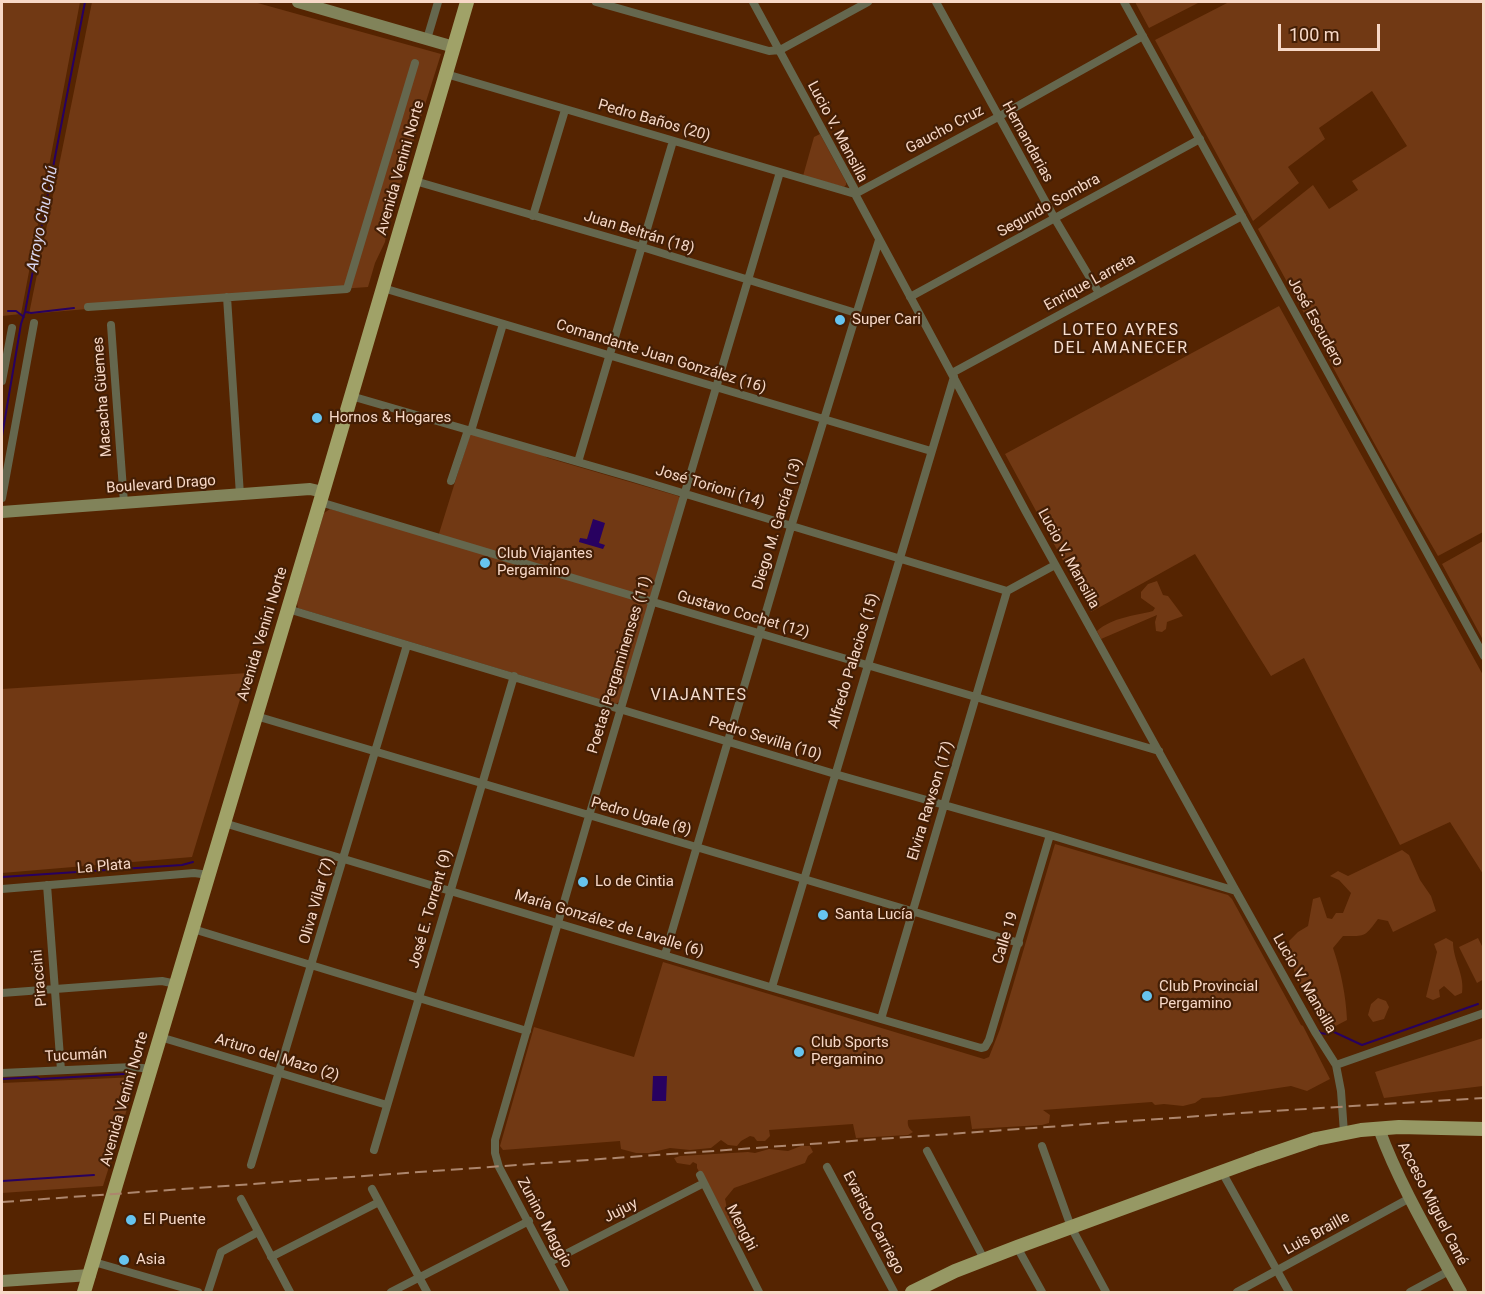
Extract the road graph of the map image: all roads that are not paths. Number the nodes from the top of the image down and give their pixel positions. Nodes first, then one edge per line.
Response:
1 (298, 2) edge
2 (438, 2) edge
3 (467, 2) edge
4 (596, 2) edge
5 (753, 2) edge
6 (868, 2) edge
7 (936, 2) edge
8 (1124, 2) edge
9 (313, 4) edge
10 (1143, 36) junction
11 (427, 39) junction
12 (454, 47) junction
13 (780, 50) junction
14 (415, 63) dead end
15 (446, 74) junction
16 (565, 110) junction
17 (998, 117) junction
18 (1200, 139) junction
19 (673, 141) junction
20 (780, 172) junction
21 (415, 181) junction
22 (855, 194) junction
23 (533, 216) junction
24 (1242, 216) junction
25 (1055, 219) junction
26 (879, 240) junction
27 (642, 247) junction
28 (748, 280) junction
29 (383, 288) junction
30 (1099, 293) junction
31 (226, 297) junction
32 (910, 297) junction
33 (88, 307) dead end
34 (856, 313) junction
35 (34, 323) dead end
36 (111, 324) dead end
37 (502, 324) junction
38 (12, 328) dead end
39 (610, 355) junction
40 (953, 375) junction
41 (2, 381) edge
42 (717, 387) junction
43 (351, 396) junction
44 (824, 419) junction
45 (469, 430) junction
46 (931, 452) junction
47 (578, 462) junction
48 (451, 481) dead end
49 (685, 494) junction
50 (240, 495) junction
51 (321, 497) junction
52 (2, 498) edge
53 (124, 503) junction
54 (2, 512) edge
55 (791, 527) junction
56 (899, 558) junction
57 (1055, 565) junction
58 (1007, 591) junction
59 (653, 602) junction
60 (288, 609) junction
61 (759, 634) junction
62 (407, 645) junction
63 (1484, 656) edge
64 (867, 665) junction
65 (514, 676) junction
66 (976, 698) junction
67 (621, 709) junction
68 (256, 716) junction
69 (728, 741) junction
70 (376, 751) junction
71 (1159, 751) junction
72 (835, 774) junction
73 (482, 784) junction
74 (944, 805) junction
75 (589, 816) junction
76 (224, 823) junction
77 (1050, 835) junction
78 (696, 847) junction
79 (343, 858) junction
80 (208, 875) junction
81 (804, 879) junction
82 (46, 885) junction
83 (2, 889) edge
84 (450, 890) junction
85 (1236, 891) junction
86 (912, 911) junction
87 (559, 923) junction
88 (193, 929) junction
89 (1019, 943) junction
90 (665, 955) junction
91 (312, 965) junction
92 (176, 984) junction
93 (771, 987) junction
94 (55, 989) junction
95 (2, 993) edge
96 (419, 998) junction
97 (1484, 1012) edge
98 (881, 1019) junction
99 (527, 1031) junction
100 (160, 1037) junction
101 (985, 1047) joint
102 (1336, 1065) junction
103 (151, 1068) junction
104 (61, 1070) junction
105 (2, 1073) edge
106 (280, 1073) junction
107 (387, 1105) junction
108 (1379, 1129) junction
109 (1484, 1129) edge
110 (1344, 1132) junction
111 (1042, 1146) dead end
112 (374, 1150) dead end
113 (927, 1151) dead end
114 (251, 1165) dead end
115 (499, 1167) joint
116 (827, 1167) dead end
117 (1222, 1172) junction
118 (702, 1179) joint
119 (372, 1189) dead end
120 (1410, 1198) junction
121 (241, 1199) dead end
122 (379, 1202) junction
123 (529, 1221) junction
124 (1071, 1227) junction
125 (258, 1232) junction
126 (1017, 1247) junction
127 (272, 1257) junction
128 (984, 1259) junction
129 (550, 1262) junction
130 (92, 1268) junction
131 (1277, 1271) junction
132 (1449, 1271) junction
133 (419, 1278) junction
134 (2, 1281) edge
135 (84, 1293) edge
136 (198, 1293) edge
137 (208, 1293) edge
138 (290, 1293) edge
139 (391, 1293) edge
140 (427, 1293) edge
141 (565, 1293) edge
142 (759, 1293) edge
143 (894, 1293) edge
144 (912, 1293) edge
145 (1042, 1293) edge
146 (1106, 1293) edge
147 (1237, 1293) edge
148 (1289, 1293) edge
149 (1410, 1293) edge
150 (1461, 1293) edge

1 - 9 main road
2 - 11 street
3 - 12 highway, Avenida Venini Norte
4 - 13 street
5 - 13 street, Lucio V. Mansilla
6 - 13 street
7 - 17 street, Hernandarias
8 - 10 street, José Escudero
9 - 11 main road
10 - 17 street, Gaucho Cruz
10 - 18 street, José Escudero
11 - 12 main road
12 - 15 highway, Avenida Venini Norte
13 - 22 street, Lucio V. Mansilla
14 - 31 street
15 - 16 street, Pedro Baños (20)
15 - 21 highway, Avenida Venini Norte
16 - 19 street, Pedro Baños (20)
16 - 23 street
17 - 22 street, Gaucho Cruz
17 - 25 street, Hernandarias
18 - 24 street, José Escudero
18 - 25 street, Segundo Sombra
19 - 20 street, Pedro Baños (20)
19 - 27 street
20 - 22 street, Pedro Baños (20)
20 - 28 street, Poetas Pergaminenses (11)
21 - 23 street, Juan Beltrán (18)
21 - 29 highway, Avenida Venini Norte
22 - 26 street, Lucio V. Mansilla
23 - 27 street, Juan Beltrán (18)
24 - 30 street, Enrique Larreta
24 - 63 street, José Escudero
25 - 30 street, Hernandarias
25 - 32 street, Segundo Sombra
26 - 32 street, Lucio V. Mansilla
26 - 34 street, Diego M. García (13)
27 - 28 street, Juan Beltrán (18)
27 - 39 street
28 - 34 street, Juan Beltrán (18)
28 - 42 street, Poetas Pergaminenses (11)
29 - 37 street, Comandante Juan González (16)
29 - 43 highway, Avenida Venini Norte
30 - 40 street, Enrique Larreta
31 - 33 street
31 - 50 street
32 - 40 street, Lucio V. Mansilla
34 - 44 street, Diego M. García (13)
35 - 52 street
36 - 53 street, Macacha Güemes
37 - 39 street, Comandante Juan González (16)
37 - 45 street
38 - 41 street
39 - 42 street, Comandante Juan González (16)
39 - 47 street
40 - 46 street, Alfredo Palacios (15)
40 - 57 street, Lucio V. Mansilla
42 - 44 street, Comandante Juan González (16)
42 - 49 street, Poetas Pergaminenses (11)
43 - 45 street, José Torioni (14)
43 - 51 highway, Avenida Venini Norte
44 - 46 street, Comandante Juan González (16)
44 - 55 street, Diego M. García (13)
45 - 47 street, José Torioni (14)
45 - 48 street
46 - 56 street, Alfredo Palacios (15)
47 - 49 street, José Torioni (14)
49 - 55 street, José Torioni (14)
49 - 59 street, Poetas Pergaminenses (11)
50 - 51 main road, Boulevard Drago
50 - 53 main road, Boulevard Drago
51 - 59 street, Gustavo Cochet (12)
51 - 60 highway, Avenida Venini Norte
53 - 54 main road, Boulevard Drago
55 - 56 street, José Torioni (14)
55 - 61 street, Diego M. García (13)
56 - 58 street, José Torioni (14)
56 - 64 street, Alfredo Palacios (15)
57 - 58 street
57 - 71 street, Lucio V. Mansilla
58 - 66 street, Elvira Rawson (17)
59 - 61 street, Gustavo Cochet (12)
59 - 67 street, Poetas Pergaminenses (11)
60 - 62 street, Pedro Sevilla (10)
60 - 68 highway, Avenida Venini Norte
61 - 64 street, Gustavo Cochet (12)
61 - 69 street, Diego M. García (13)
62 - 65 street, Pedro Sevilla (10)
62 - 70 street, Oliva Vilar (7)
64 - 66 street, Gustavo Cochet (12)
64 - 72 street, Alfredo Palacios (15)
65 - 67 street, Pedro Sevilla (10)
65 - 73 street, José E. Torrent (9)
66 - 71 street, Gustavo Cochet (12)
66 - 74 street, Elvira Rawson (17)
67 - 69 street, Pedro Sevilla (10)
67 - 75 street, Poetas Pergaminenses (11)
68 - 70 street, Pedro Ugale (8)
68 - 76 highway, Avenida Venini Norte
69 - 72 street, Pedro Sevilla (10)
69 - 78 street, Diego M. García (13)
70 - 73 street, Pedro Ugale (8)
70 - 79 street, Oliva Vilar (7)
71 - 85 street, Lucio V. Mansilla
72 - 74 street, Pedro Sevilla (10)
72 - 81 street, Alfredo Palacios (15)
73 - 75 street, Pedro Ugale (8)
73 - 84 street, José E. Torrent (9)
74 - 77 street, Pedro Sevilla (10)
74 - 86 street, Elvira Rawson (17)
75 - 78 street, Pedro Ugale (8)
75 - 87 street, Poetas Pergaminenses (11)
76 - 79 street, María González de Lavalle (6)
76 - 80 highway, Avenida Venini Norte
77 - 85 street, Pedro Sevilla (10)
77 - 89 street, Calle 19
78 - 81 street, Pedro Ugale (8)
78 - 90 street, Diego M. García (13)
79 - 84 street, María González de Lavalle (6)
79 - 91 street, Oliva Vilar (7)
80 - 82 street, La Plata
80 - 88 highway, Avenida Venini Norte
81 - 86 street, Pedro Ugale (8)
81 - 93 street, Alfredo Palacios (15)
82 - 83 street, La Plata
82 - 94 street, Piraccini
84 - 87 street, María González de Lavalle (6)
84 - 96 street, José E. Torrent (9)
85 - 102 street, Lucio V. Mansilla
86 - 89 street, Pedro Ugale (8)
86 - 98 street, Elvira Rawson (17)
87 - 90 street, María González de Lavalle (6)
87 - 99 street, Poetas Pergaminenses (11)
88 - 91 street
88 - 92 highway, Avenida Venini Norte
89 - 101 street, Calle 19
90 - 93 street, María González de Lavalle (6)
91 - 96 street
91 - 106 street, Oliva Vilar (7)
92 - 94 street
92 - 100 highway, Avenida Venini Norte
93 - 98 street, María González de Lavalle (6)
94 - 95 street
94 - 104 street, Piraccini
96 - 99 street
96 - 107 street, José E. Torrent (9)
97 - 102 street
98 - 101 street, María González de Lavalle (6)
99 - 115 street, Poetas Pergaminenses (11)
100 - 103 highway, Avenida Venini Norte
100 - 106 street, Arturo del Mazo (2)
102 - 110 street, Lucio V. Mansilla
103 - 104 street, Tucumán
103 - 130 highway, Avenida Venini Norte
104 - 105 street, Tucumán
106 - 107 street, Arturo del Mazo (2)
106 - 114 street, Oliva Vilar (7)
107 - 112 street, José E. Torrent (9)
108 - 109 main road
108 - 110 main road
108 - 120 main road, Acceso Miguel Cané
110 - 117 main road
111 - 124 street
113 - 128 street
115 - 123 street, Zunino Maggio
116 - 143 street, Evaristo Carriego
117 - 124 main road
117 - 131 street
118 - 129 street, Jujuy
118 - 142 street, Menghi
119 - 122 street
120 - 131 street, Luis Braille
120 - 132 main road, Acceso Miguel Cané
121 - 125 street
122 - 127 street
122 - 133 street
123 - 129 street, Zunino Maggio
123 - 133 street
124 - 126 main road
124 - 146 street
125 - 127 street
125 - 137 street
126 - 128 main road
126 - 145 street
127 - 138 street
128 - 144 main road
129 - 141 street, Zunino Maggio
130 - 134 main road
130 - 135 highway, Avenida Venini Norte
130 - 136 street
131 - 147 street, Luis Braille
131 - 148 street
132 - 149 street
132 - 150 main road, Acceso Miguel Cané
133 - 139 street
133 - 140 street

